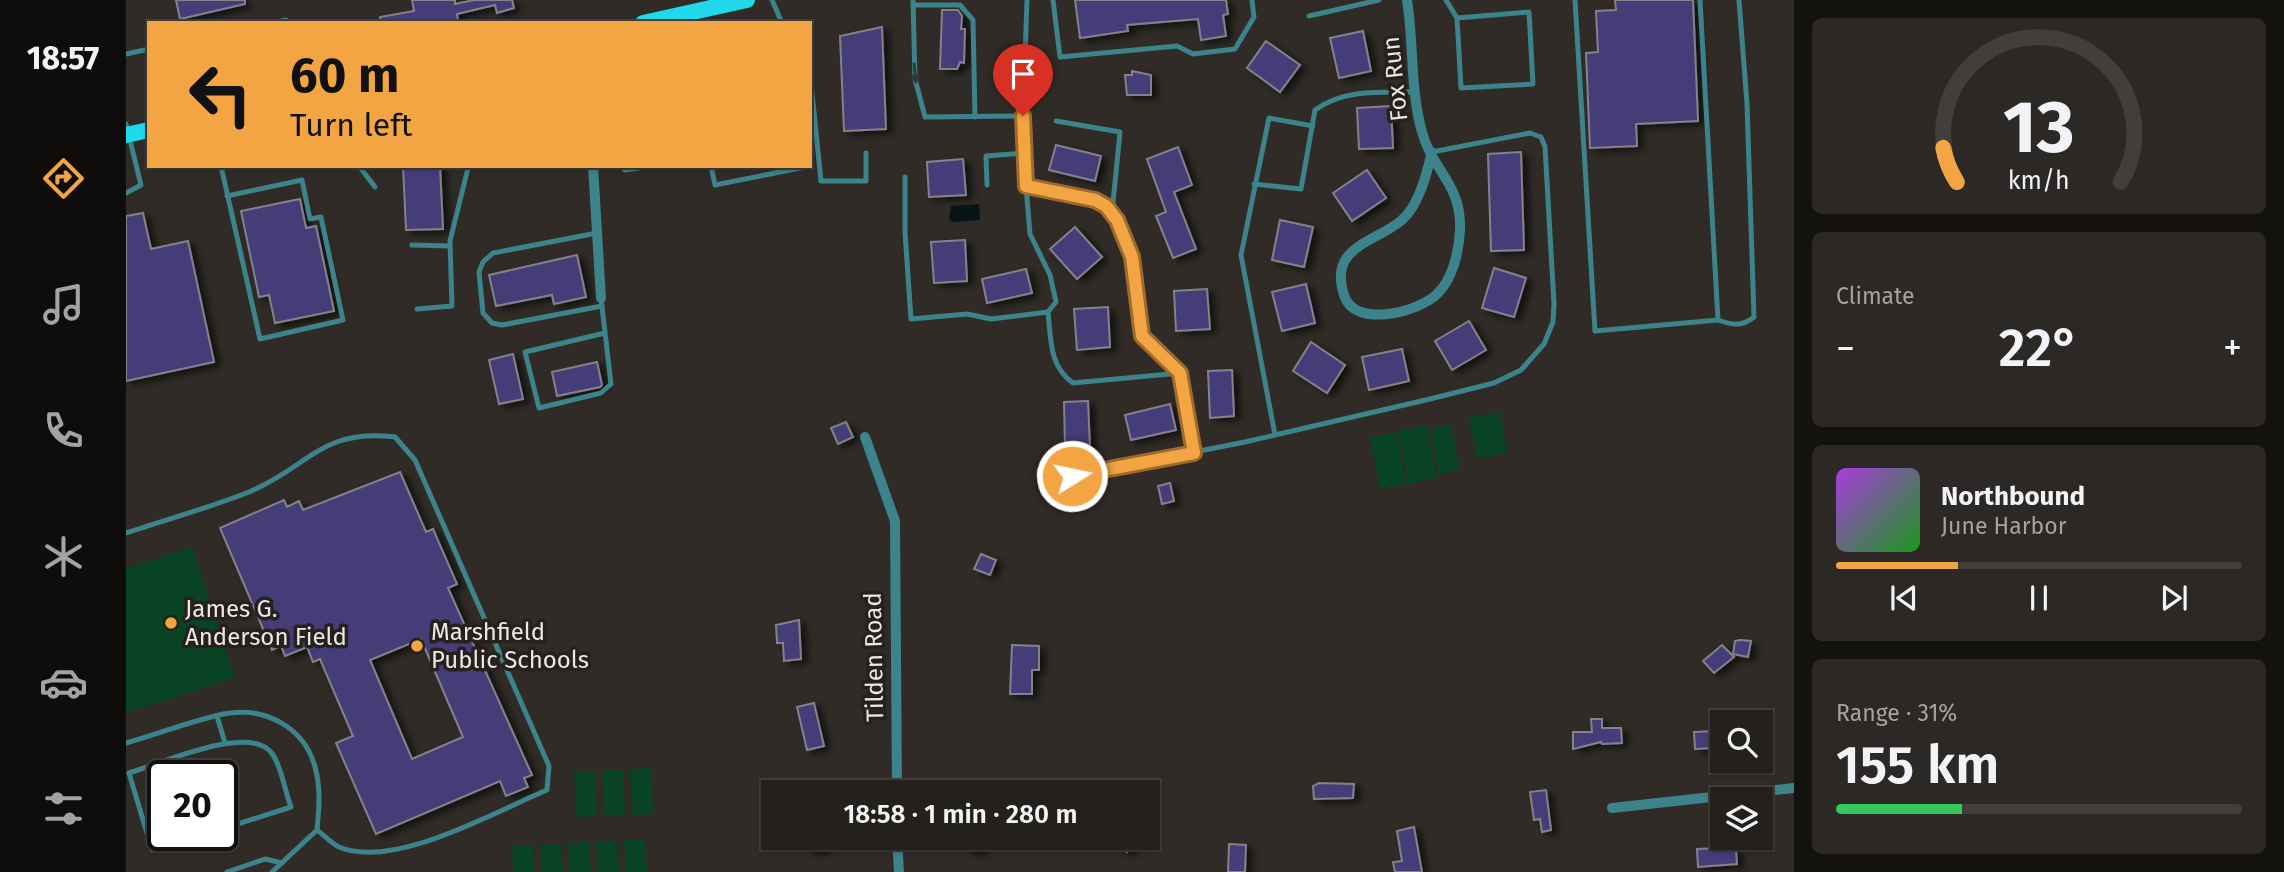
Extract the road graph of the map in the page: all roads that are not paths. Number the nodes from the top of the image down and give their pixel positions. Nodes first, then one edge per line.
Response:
1 (747, 0) edge
2 (772, 0) edge
3 (1027, 0) edge
4 (1053, 0) edge
5 (1252, 0) edge
6 (1379, 0) edge
7 (1407, 0) edge
8 (1446, 0) edge
9 (1575, 0) edge
10 (1700, 0) edge
11 (1739, 0) edge
12 (913, 2) edge
13 (1309, 16) dead end
14 (684, 18) edge
15 (1457, 18) junction
16 (286, 20) dead end
17 (281, 21) edge
18 (660, 21) edge
19 (781, 21) edge
20 (147, 49) edge
21 (126, 54) edge
22 (1416, 92) junction
23 (812, 93) edge
24 (1023, 116) junction
25 (975, 117) junction
26 (1056, 121) dead end
27 (1313, 126) junction
28 (147, 130) edge
29 (127, 131) edge
30 (1432, 152) junction
31 (866, 153) dead end
32 (1023, 153) junction
33 (819, 164) junction
34 (812, 166) edge
35 (221, 168) edge
36 (361, 168) edge
37 (470, 168) edge
38 (593, 168) edge
39 (711, 168) edge
40 (800, 168) edge
41 (905, 177) dead end
42 (1254, 184) junction
43 (987, 185) dead end
44 (1026, 186) junction
45 (375, 187) dead end
46 (126, 193) edge
47 (227, 196) junction
48 (1112, 213) junction
49 (597, 233) junction
50 (412, 245) dead end
51 (450, 246) junction
52 (602, 302) junction
53 (416, 309) dead end
54 (1048, 312) junction
55 (1718, 320) junction
56 (605, 333) junction
57 (1180, 373) junction
58 (1275, 435) junction
59 (865, 437) dead end
60 (1194, 453) junction
61 (1072, 476) dead end
62 (126, 533) edge
63 (217, 716) junction
64 (126, 743) edge
65 (225, 743) junction
66 (171, 760) edge
67 (147, 767) edge
68 (897, 780) edge
69 (1794, 788) edge
70 (1612, 808) dead end
71 (238, 824) edge
72 (317, 830) junction
73 (147, 833) edge
74 (898, 850) edge
75 (282, 863) junction
76 (227, 872) edge
77 (272, 872) edge
78 (899, 872) edge

1 - 14 main road
2 - 19 lane
3 - 24 lane
4 - 5 lane
6 - 13 lane
7 - 22 street, Fox Run
8 - 15 lane
9 - 55 lane
10 - 55 lane
11 - 55 lane
12 - 25 lane
12 -> 25 lane
14 - 18 main road
15 - 15 lane
16 - 17 lane
20 - 21 lane
22 - 27 lane
22 - 30 street, Fox Run
23 - 33 lane
24 - 25 lane
24 - 32 lane
26 - 48 lane
27 - 42 lane
27 - 42 lane
28 - 29 main road
29 - 46 lane
30 - 30 street, Fox Run
30 - 58 lane
31 - 33 lane
32 - 43 lane
32 - 44 lane
33 - 34 lane
35 - 47 lane
36 - 45 lane
37 - 51 lane
38 - 49 street
39 - 40 lane
41 - 54 lane
42 - 58 lane
44 - 48 lane
44 - 54 lane
47 - 47 lane
48 - 57 lane
49 - 52 street
49 - 52 lane
50 - 51 lane
51 - 53 lane
52 - 56 lane
54 - 57 lane
56 - 56 lane
57 - 60 lane
58 - 60 lane
59 - 68 street, Tilden Road
60 - 61 lane
62 - 72 lane
63 - 64 lane
63 - 65 lane
63 - 72 lane
65 - 66 lane
65 - 71 lane
67 - 73 lane
69 - 70 street
72 - 75 lane
74 - 78 street
75 - 76 lane
75 - 77 lane

